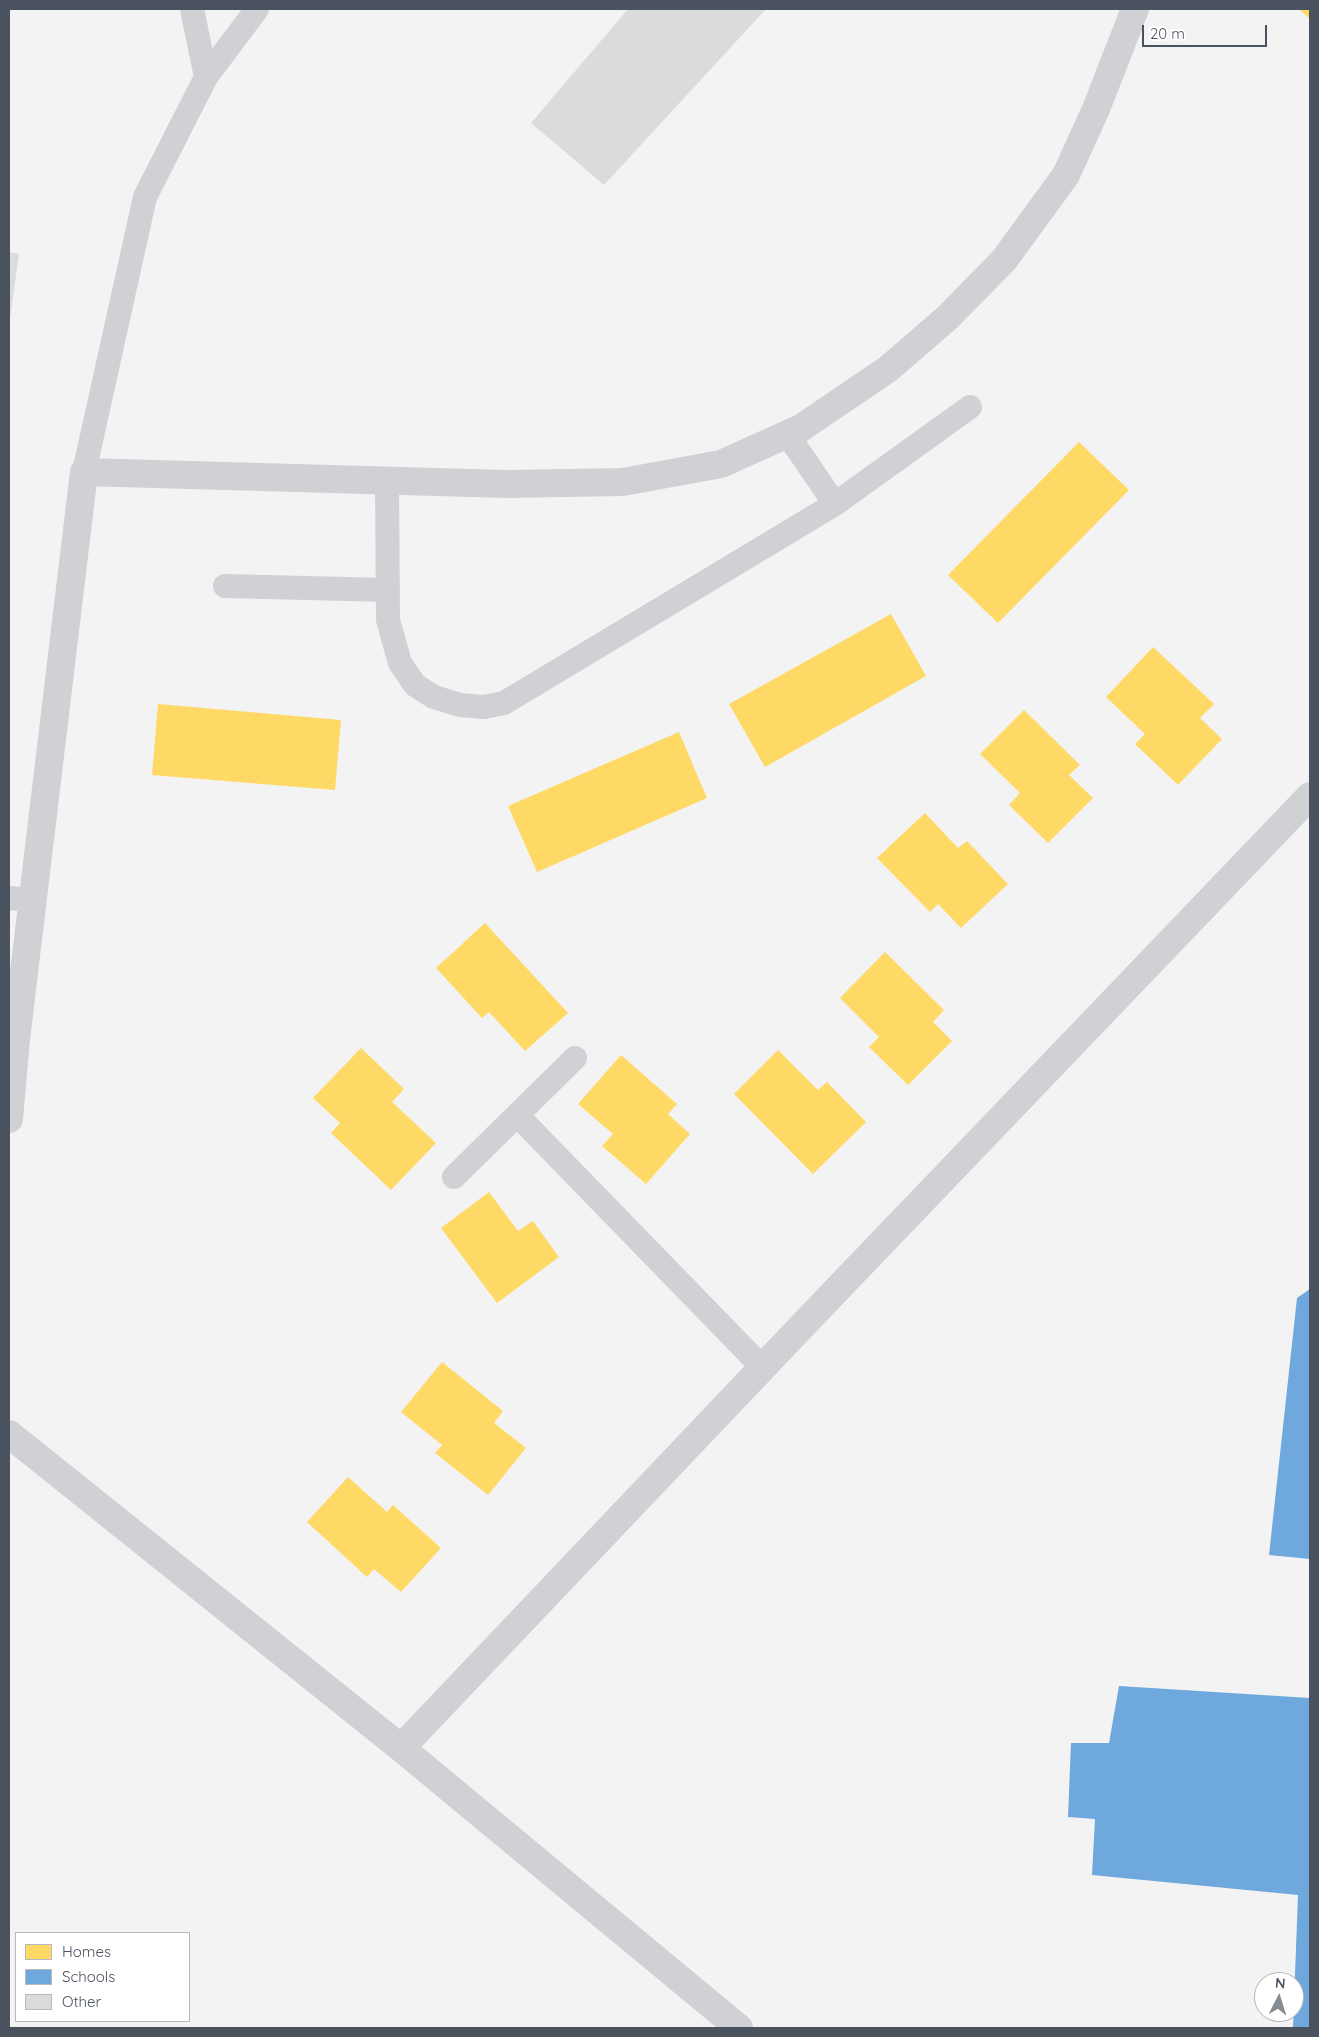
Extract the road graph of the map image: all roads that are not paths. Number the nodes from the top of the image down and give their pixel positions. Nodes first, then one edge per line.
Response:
1 (192, 9) edge
2 (257, 9) edge
3 (1135, 9) edge
4 (206, 77) junction
5 (970, 407) dead end
6 (788, 434) junction
7 (84, 472) junction
8 (387, 481) junction
9 (835, 504) junction
10 (225, 586) dead end
11 (388, 590) junction
12 (1310, 796) edge
13 (21, 899) edge
14 (575, 1058) dead end
15 (517, 1115) junction
16 (9, 1118) edge
17 (454, 1177) dead end
18 (763, 1368) junction
19 (9, 1434) edge
20 (401, 1748) junction
21 (740, 2028) edge

1 - 4 lane
2 - 4 lane
3 - 6 street
4 - 7 lane
5 - 9 lane
6 - 8 street
6 - 9 lane
7 - 8 street
7 - 13 street
8 - 11 lane
9 - 11 lane
10 - 11 lane
12 - 18 street
13 - 16 street
14 - 15 lane
15 - 17 lane
15 - 18 lane
18 - 20 street
19 - 20 street
20 - 21 street

